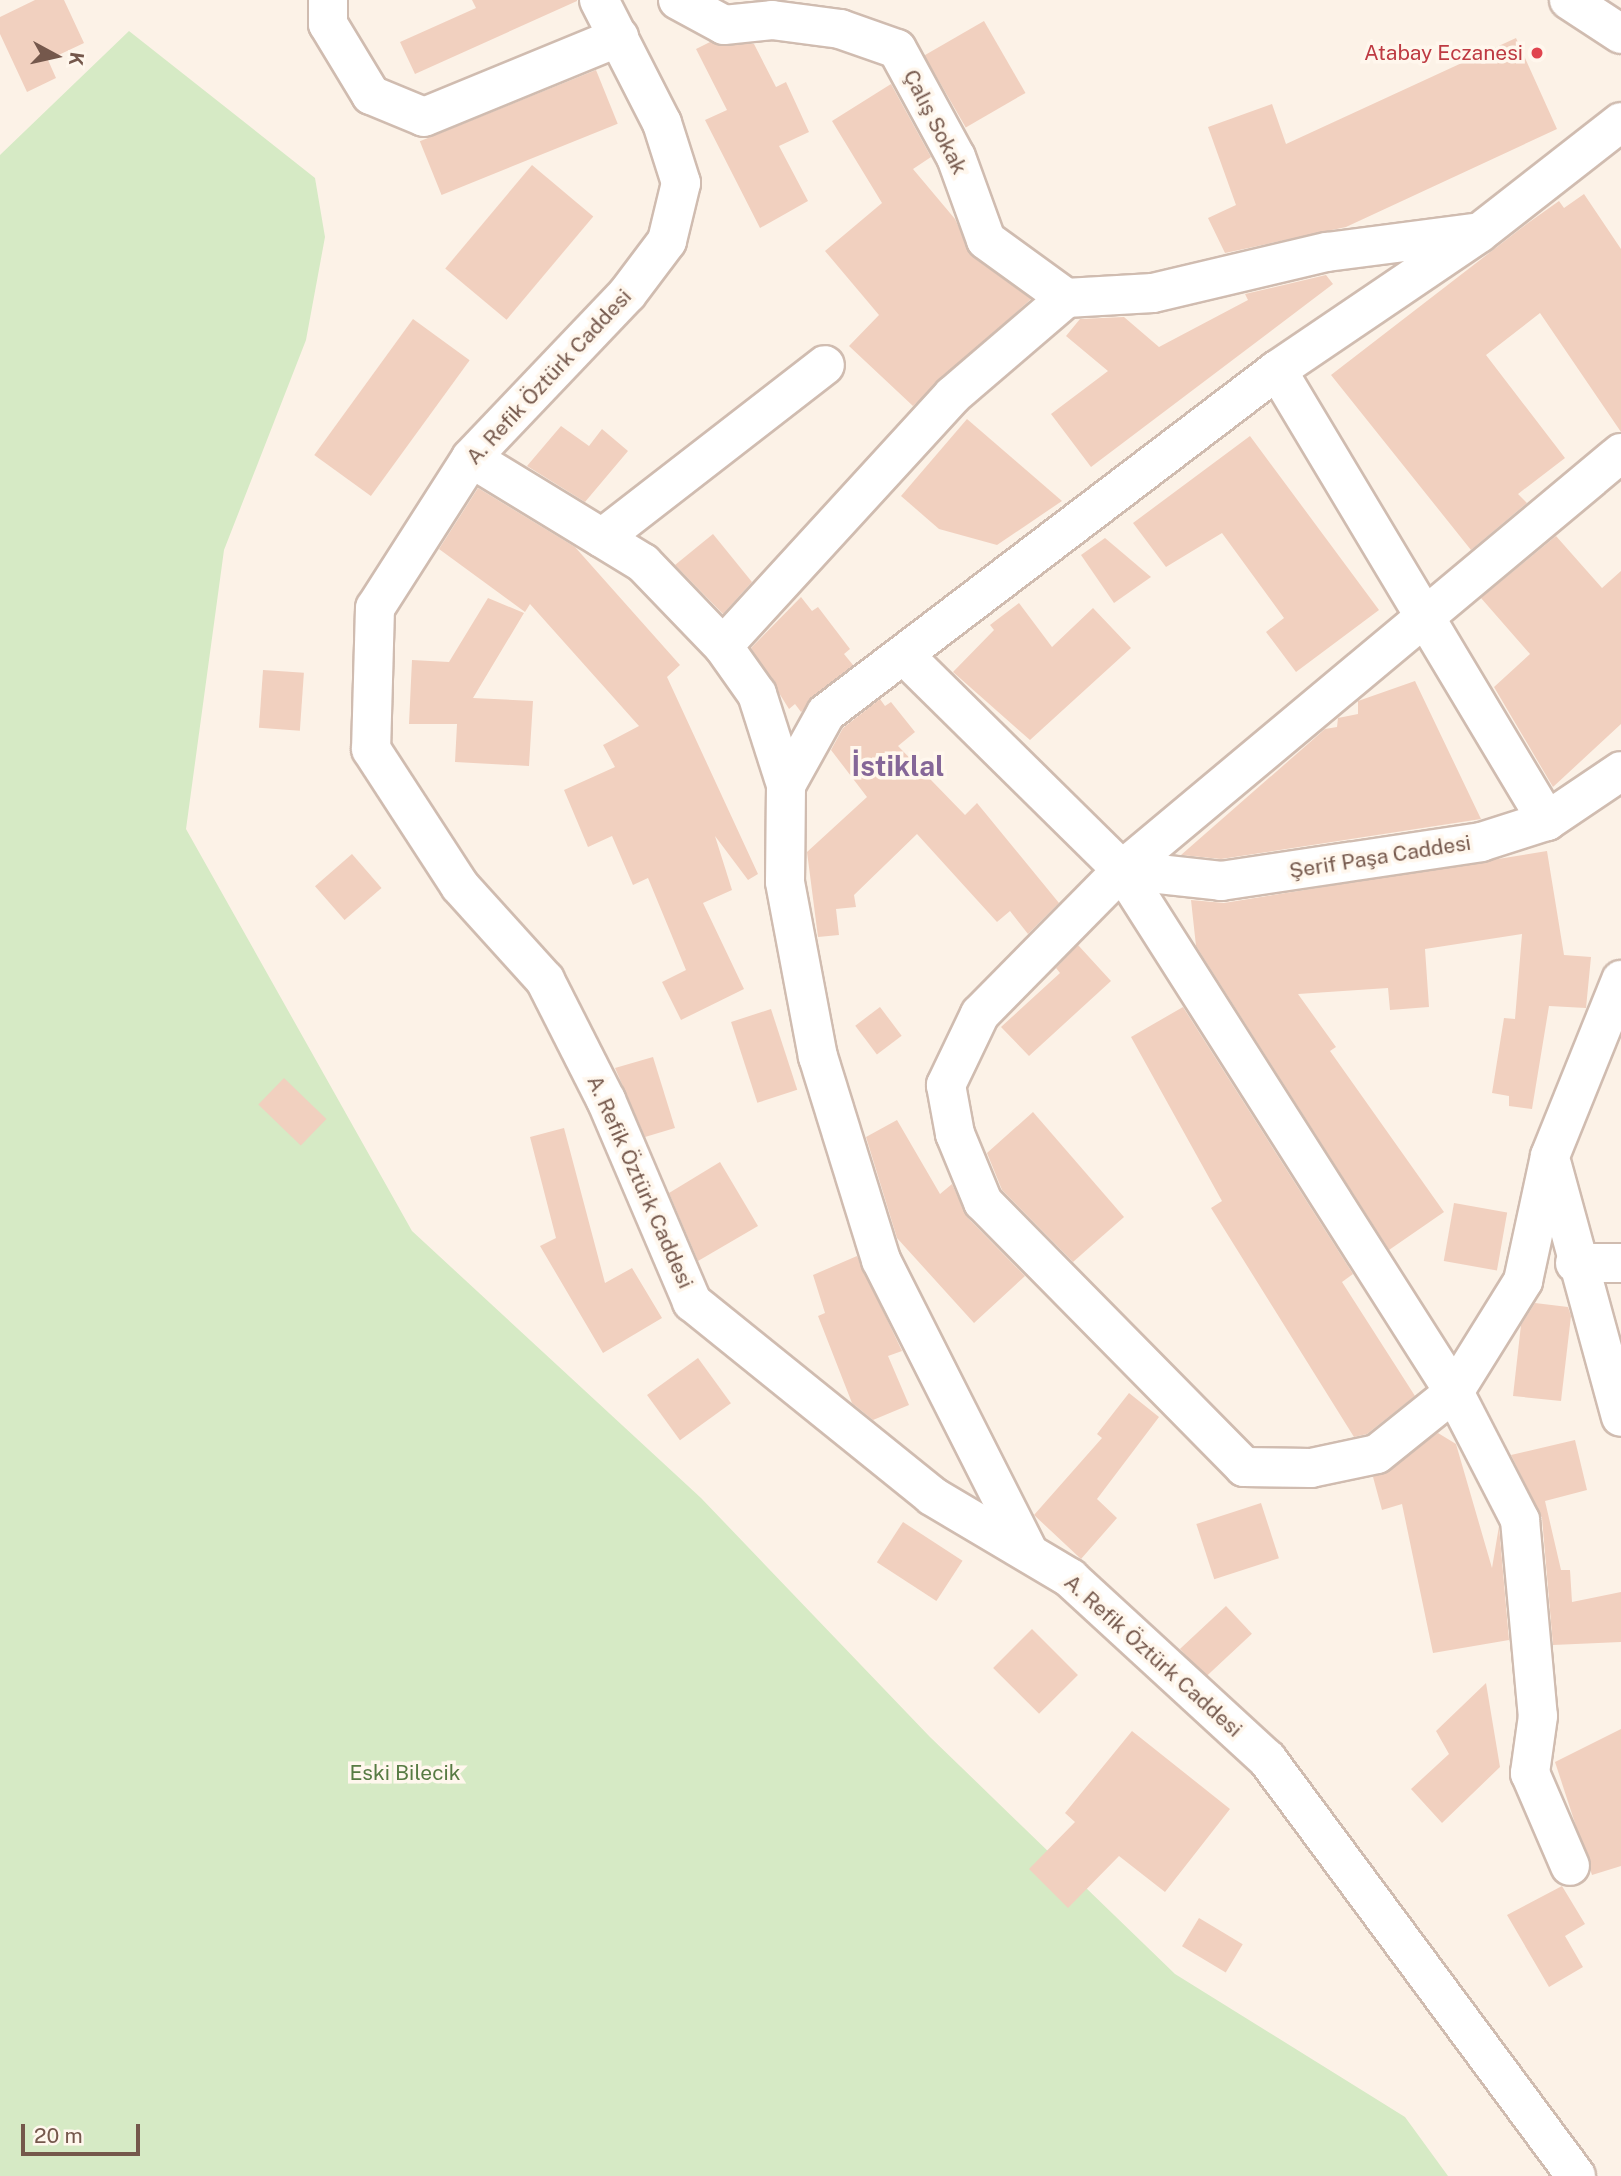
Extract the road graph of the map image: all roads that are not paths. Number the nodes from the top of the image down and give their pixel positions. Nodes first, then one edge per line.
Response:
1 (328, 0) edge
2 (599, 0) edge
3 (678, 0) edge
4 (1569, 0) edge
5 (1621, 34) edge
6 (619, 37) junction
7 (1620, 125) edge
8 (1479, 233) junction
9 (1066, 298) junction
10 (825, 365) dead end
11 (1277, 370) junction
12 (1621, 453) edge
13 (471, 457) junction
14 (602, 538) junction
15 (1429, 614) junction
16 (723, 646) junction
17 (904, 655) junction
18 (1621, 771) edge
19 (786, 785) junction
20 (1548, 821) junction
21 (1122, 870) junction
22 (1621, 980) edge
23 (1610, 1030) edge
24 (1550, 1156) junction
25 (1575, 1263) junction
26 (1621, 1263) edge
27 (1454, 1392) junction
28 (1621, 1417) edge
29 (1028, 1551) junction
30 (1570, 1866) dead end
31 (1576, 2176) edge

1 - 6 street
2 - 6 street, A. Refik Öztürk Caddesi
3 - 9 street, Çalış Sokak
4 - 5 street
6 - 13 street, A. Refik Öztürk Caddesi
7 - 8 street
8 - 9 street
8 - 11 street
9 - 16 street
10 - 14 street
11 - 15 street
11 - 17 street
12 - 15 street
13 - 14 street
13 - 29 street, A. Refik Öztürk Caddesi
14 - 16 street
15 - 20 street
15 - 21 street
16 - 19 street
17 - 19 street
17 - 21 street
18 - 20 street, Şerif Paşa Caddesi
19 - 29 street
20 - 21 street, Şerif Paşa Caddesi
21 - 27 street
21 - 27 street
22 - 23 street
23 - 24 street
24 - 25 street
24 - 27 street
25 - 26 street
25 - 28 street
27 - 30 street
29 - 31 street, A. Refik Öztürk Caddesi

